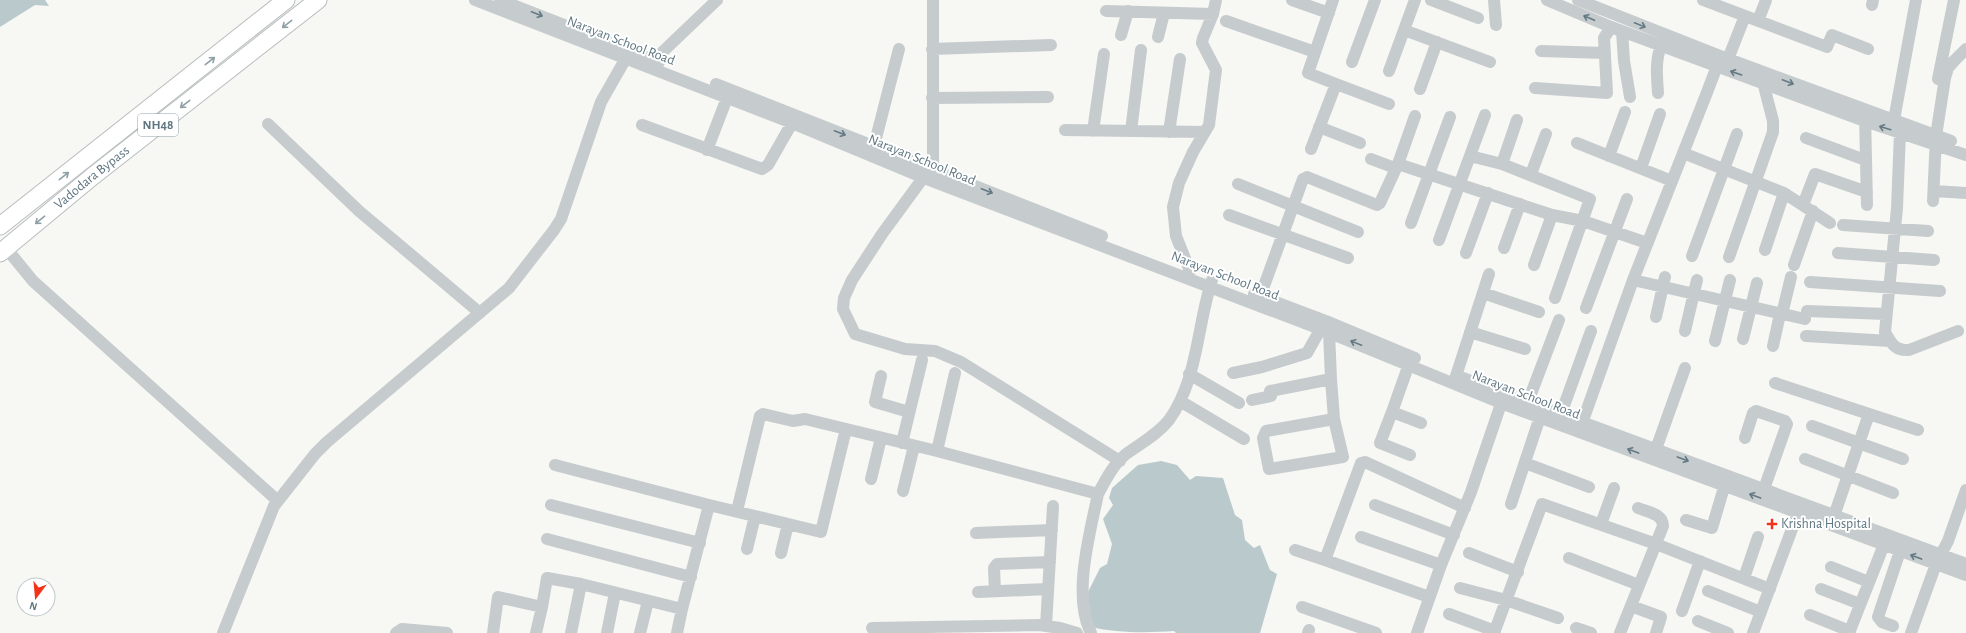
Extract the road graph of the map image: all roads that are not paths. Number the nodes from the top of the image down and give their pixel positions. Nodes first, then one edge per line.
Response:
1 (286, 0) edge
2 (318, 0) edge
3 (474, 0) edge
4 (500, 0) edge
5 (717, 0) edge
6 (933, 0) edge
7 (1216, 0) edge
8 (1292, 0) edge
9 (1333, 0) edge
10 (1375, 0) edge
11 (1415, 0) edge
12 (1431, 0) edge
13 (1494, 0) edge
14 (1546, 0) edge
15 (1578, 0) edge
16 (1703, 0) edge
17 (1766, 0) edge
18 (1916, 0) edge
19 (1954, 0) edge
20 (1724, 4) edge
21 (1571, 5) edge
22 (1106, 11) dead end
23 (1128, 11) junction
24 (1164, 13) junction
25 (1329, 13) junction
26 (1214, 14) junction
27 (1745, 16) junction
28 (1478, 18) dead end
29 (1226, 21) dead end
30 (1758, 21) junction
31 (1496, 25) dead end
32 (1617, 29) junction
33 (1404, 30) junction
34 (1121, 35) dead end
35 (1158, 37) dead end
36 (1437, 42) junction
37 (1051, 45) dead end
38 (1661, 46) junction
39 (899, 49) dead end
40 (932, 49) junction
41 (1868, 49) dead end
42 (1141, 50) dead end
43 (1966, 50) edge
44 (1541, 51) dead end
45 (1315, 52) junction
46 (1604, 53) junction
47 (1104, 54) dead end
48 (626, 58) junction
49 (1180, 59) dead end
50 (1728, 59) junction
51 (654, 60) junction
52 (1352, 62) dead end
53 (1490, 62) dead end
54 (1717, 66) junction
55 (1389, 71) dead end
56 (1763, 82) junction
57 (1336, 84) junction
58 (1535, 88) dead end
59 (1420, 89) dead end
60 (1936, 90) dead end
61 (1658, 93) dead end
62 (1048, 97) dead end
63 (1630, 97) dead end
64 (727, 98) junction
65 (932, 98) junction
66 (1389, 104) dead end
67 (1625, 112) dead end
68 (1660, 114) dead end
69 (1485, 115) dead end
70 (1415, 116) dead end
71 (1865, 116) junction
72 (1450, 117) dead end
73 (1518, 120) dead end
74 (1894, 120) junction
75 (792, 123) junction
76 (268, 124) dead end
77 (642, 125) dead end
78 (1319, 128) junction
79 (1065, 130) dead end
80 (1093, 131) junction
81 (1131, 131) junction
82 (1169, 132) junction
83 (1205, 132) junction
84 (1900, 132) junction
85 (1546, 134) dead end
86 (1737, 134) dead end
87 (1806, 138) dead end
88 (1936, 140) junction
89 (1360, 143) dead end
90 (1577, 143) dead end
91 (874, 146) junction
92 (1966, 146) edge
93 (1311, 149) dead end
94 (707, 150) junction
95 (1683, 153) junction
96 (1966, 155) edge
97 (1470, 156) junction
98 (1609, 156) junction
99 (1371, 159) dead end
100 (1865, 160) junction
101 (1502, 164) junction
102 (1396, 166) junction
103 (1641, 168) junction
104 (1724, 168) junction
105 (1429, 174) junction
106 (1531, 174) junction
107 (928, 176) junction
108 (1754, 180) junction
109 (1672, 181) junction
110 (1238, 184) dead end
111 (1459, 184) junction
112 (1866, 192) junction
113 (1488, 193) junction
114 (1784, 193) junction
115 (1966, 193) edge
116 (1627, 199) dead end
117 (1520, 204) junction
118 (1867, 205) dead end
119 (1293, 206) junction
120 (1808, 208) junction
121 (1229, 215) dead end
122 (1552, 215) junction
123 (1583, 221) junction
124 (1411, 223) dead end
125 (1830, 223) dead end
126 (1843, 225) dead end
127 (0, 226) edge
128 (1896, 228) junction
129 (1928, 231) dead end
130 (1358, 232) dead end
131 (1615, 232) junction
132 (1282, 234) junction
133 (1439, 240) dead end
134 (1648, 243) junction
135 (1504, 248) dead end
136 (1765, 250) dead end
137 (3, 251) edge
138 (1466, 253) dead end
139 (1838, 253) dead end
140 (1692, 256) dead end
141 (1729, 257) dead end
142 (1893, 257) junction
143 (1348, 258) dead end
144 (1934, 260) dead end
145 (1534, 265) dead end
146 (1190, 271) junction
147 (1489, 274) dead end
148 (1633, 280) junction
149 (1697, 280) dead end
150 (1730, 280) dead end
151 (1211, 282) junction
152 (1664, 282) junction
153 (1810, 282) dead end
154 (1757, 283) dead end
155 (1890, 287) junction
156 (1940, 291) dead end
157 (1483, 293) junction
158 (1694, 294) junction
159 (1260, 297) junction
160 (1556, 298) dead end
161 (1724, 301) junction
162 (1750, 307) junction
163 (1586, 308) dead end
164 (1539, 312) dead end
165 (480, 313) junction
166 (1781, 314) junction
167 (1886, 314) junction
168 (1656, 317) dead end
169 (1559, 320) dead end
170 (1325, 327) junction
171 (1591, 331) dead end
172 (1685, 331) dead end
173 (1470, 332) junction
174 (1962, 332) edge
175 (1806, 336) dead end
176 (1887, 336) junction
177 (1742, 339) dead end
178 (1715, 341) dead end
179 (1773, 346) dead end
180 (1525, 349) dead end
181 (922, 360) dead end
182 (1409, 364) junction
183 (1684, 368) dead end
184 (955, 373) dead end
185 (1233, 373) dead end
186 (1189, 374) junction
187 (882, 376) dead end
188 (1456, 376) junction
189 (1331, 379) junction
190 (1776, 383) dead end
191 (1503, 398) junction
192 (1252, 400) dead end
193 (1180, 401) junction
194 (1528, 402) junction
195 (1239, 403) dead end
196 (909, 412) junction
197 (1392, 412) junction
198 (1561, 414) junction
199 (1869, 414) junction
200 (1540, 417) junction
201 (1334, 419) junction
202 (1421, 423) dead end
203 (1812, 426) dead end
204 (1581, 427) junction
205 (846, 429) junction
206 (1918, 430) dead end
207 (881, 438) junction
208 (1745, 438) dead end
209 (1244, 439) dead end
210 (902, 443) junction
211 (1859, 444) junction
212 (914, 446) junction
213 (1656, 449) junction
214 (937, 451) junction
215 (1410, 455) dead end
216 (1805, 459) dead end
217 (1903, 459) dead end
218 (1120, 461) junction
219 (1525, 463) junction
220 (555, 465) dead end
221 (1848, 476) junction
222 (871, 479) dead end
223 (1725, 484) junction
224 (1588, 487) dead end
225 (1614, 488) dead end
226 (1764, 489) junction
227 (1966, 490) edge
228 (903, 491) dead end
229 (1893, 493) dead end
230 (1098, 494) junction
231 (278, 501) junction
232 (710, 504) junction
233 (1511, 504) dead end
234 (551, 505) dead end
235 (1374, 505) dead end
236 (1053, 506) dead end
237 (1465, 508) junction
238 (1638, 508) dead end
239 (1800, 508) junction
240 (737, 511) junction
241 (755, 516) junction
242 (1834, 516) junction
243 (1686, 520) dead end
244 (788, 524) junction
245 (1601, 524) junction
246 (1052, 530) junction
247 (976, 533) dead end
248 (1454, 535) junction
249 (1361, 537) dead end
250 (1758, 537) dead end
251 (547, 539) dead end
252 (1886, 540) junction
253 (700, 543) junction
254 (1656, 544) junction
255 (747, 548) dead end
256 (1295, 550) dead end
257 (1900, 551) junction
258 (781, 553) dead end
259 (1469, 554) dead end
260 (1569, 558) dead end
261 (1938, 558) junction
262 (1325, 560) junction
263 (1700, 561) junction
264 (1050, 562) junction
265 (1966, 564) edge
266 (1441, 565) junction
267 (1831, 567) dead end
268 (1518, 572) junction
269 (1966, 575) edge
270 (691, 577) junction
271 (1744, 578) junction
272 (1869, 582) junction
273 (581, 584) junction
274 (1639, 585) junction
275 (1460, 588) dead end
276 (1770, 588) junction
277 (1048, 589) junction
278 (1821, 589) dead end
279 (995, 591) junction
280 (1708, 591) dead end
281 (615, 592) junction
282 (978, 592) dead end
283 (1429, 598) junction
284 (1506, 600) junction
285 (648, 601) junction
286 (1860, 604) junction
287 (1631, 606) junction
288 (542, 607) junction
289 (1302, 607) dead end
290 (682, 609) junction
291 (1682, 611) dead end
292 (1761, 612) junction
293 (1449, 614) dead end
294 (1810, 616) dead end
295 (1558, 618) dead end
296 (1698, 621) dead end
297 (1893, 626) dead end
298 (872, 628) dead end
299 (1040, 628) edge
300 (1576, 628) dead end
301 (1494, 632) edge
302 (1850, 632) edge
303 (224, 633) edge
304 (396, 633) edge
305 (447, 633) edge
306 (493, 633) edge
307 (536, 633) edge
308 (571, 633) edge
309 (607, 633) edge
310 (640, 633) edge
311 (677, 633) edge
312 (1077, 633) edge
313 (1091, 633) edge
314 (1376, 633) edge
315 (1417, 633) edge
316 (1591, 633) edge
317 (1620, 633) edge
318 (1656, 633) edge
319 (1728, 633) edge
320 (1753, 633) edge
321 (1911, 633) edge

127 -> 1 highway, Vadodara Bypass / NH48
2 -> 137 highway, Vadodara Bypass / NH48
3 - 48 street, Narayan School Road
4 -> 51 street
5 - 51 street
6 - 40 street
7 - 26 street
8 - 25 street
9 - 25 street
10 - 52 street
11 - 33 street
12 - 28 street
13 - 31 street
14 - 21 street
15 -> 50 street
16 - 20 street
17 - 30 street
18 - 74 street
19 - 60 street
20 - 27 street
32 -> 21 street
22 - 23 street
23 - 24 street
23 - 34 street
24 - 26 street
24 - 35 street
25 - 45 street
26 - 83 street
27 - 30 street
27 - 50 street
29 - 45 street
30 - 41 street
32 - 38 street
32 - 46 street
32 - 63 street
33 - 36 street
33 - 55 street
36 - 53 street
36 - 59 street
37 - 40 street
38 - 54 street
38 - 61 street
39 - 91 street
40 - 65 street
42 - 81 street
43 - 88 street
44 - 46 street
45 - 57 street
46 - 58 street
47 - 80 street
48 - 64 street, Narayan School Road
48 - 165 street
49 - 82 street
50 - 54 street
50 -> 71 street
51 -> 91 street
56 -> 54 street
54 - 95 street
56 - 71 street
56 - 108 street
57 - 66 street
57 - 78 street
62 - 65 street
64 - 75 street, Narayan School Road
64 - 94 street
65 - 107 street
67 - 98 street
68 - 103 street
69 - 97 street
70 - 102 street
71 - 74 street
84 -> 71 street
71 - 100 street
72 - 105 street
73 - 101 street
74 - 88 street
75 - 94 street
75 - 107 street, Narayan School Road
76 - 165 street
77 - 94 street
78 - 89 street
78 - 93 street
79 - 80 street
80 - 81 street
81 - 82 street
82 - 83 street
83 - 146 street
84 - 88 street
84 - 128 street
85 - 106 street
86 - 104 street
87 - 100 street
88 - 92 street
88 - 96 street
88 - 115 street
90 - 98 street
91 - 107 street
95 - 104 street
95 - 109 street
97 - 101 street
97 - 111 street
98 - 103 street
99 - 102 street
100 - 112 street
101 - 106 street
102 - 105 street
102 - 119 street
103 - 109 street
104 - 108 street
104 - 140 street
105 - 111 street
105 - 124 street
106 - 123 street
107 -> 146 street
107 - 151 street, Narayan School Road
107 - 218 street
108 - 114 street
108 - 141 street
109 - 134 street
110 - 119 street
111 - 113 street
111 - 133 street
112 - 118 street
112 - 120 street
113 - 117 street
113 - 138 street
114 - 120 street
114 - 136 street
116 - 131 street
117 - 122 street
117 - 135 street
119 - 130 street
119 - 132 street
120 - 125 street
120 - 166 street
121 - 132 street
122 - 123 street
122 - 145 street
123 - 131 street
123 - 160 street
126 - 128 street
128 - 129 street
128 - 142 street
131 - 134 street
131 - 163 street
132 - 143 street
132 - 159 street
134 - 148 street
137 - 231 street
139 - 142 street
142 - 144 street
142 - 155 street
146 - 151 street
147 - 157 street
148 - 152 street
148 - 204 street
149 - 158 street
150 - 161 street
151 - 159 street
151 - 170 street, Narayan School Road
151 - 186 street
152 - 158 street
152 - 168 street
153 - 155 street
154 - 162 street
155 - 156 street
155 - 167 street
157 - 164 street
157 - 173 street
158 - 161 street
158 - 172 street
159 - 170 street
161 - 162 street
161 - 178 street
162 - 166 street
162 - 177 street
165 - 231 street
166 - 167 street
166 - 179 street
167 - 176 street
169 - 194 street
182 -> 170 street, Narayan School Road
170 - 185 street
170 - 188 street
170 - 189 street
171 - 198 street
173 - 180 street
173 - 188 street
174 - 176 street
175 - 176 street
181 - 196 street
182 - 191 street, Narayan School Road
182 - 197 street
183 - 213 street
184 - 214 street
186 - 193 street
186 - 195 street
187 - 196 street
188 - 191 street
189 - 192 street
189 - 201 street
190 - 199 street
191 - 194 street
191 - 200 street, Narayan School Road
191 - 237 street
193 - 209 street
193 - 218 street
194 - 198 street
196 - 210 street
197 - 202 street
197 - 215 street
198 - 204 street
199 - 206 street
199 - 211 street
200 - 204 street, Narayan School Road
200 - 219 street
201 - 201 street
203 - 211 street
204 - 213 street
223 -> 204 street, Narayan School Road
205 - 207 street
205 - 240 street
205 - 244 street
207 - 210 street
207 - 222 street
208 - 226 street
210 - 212 street
211 - 217 street
211 - 221 street
212 - 214 street
212 - 228 street
213 -> 226 street
214 - 230 street
216 - 221 street
218 - 230 street
219 - 224 street
219 - 233 street
220 - 232 street
221 - 229 street
221 - 242 street
239 -> 223 street, Narayan School Road
223 - 243 street
225 - 245 street
226 - 239 street
227 - 261 street
230 - 313 street
231 - 303 street
232 - 240 street
232 - 253 street
234 - 253 street
235 - 248 street
236 - 246 street
237 - 248 street
237 - 262 street
238 - 254 street
239 - 242 street
239 - 252 street, Narayan School Road
239 - 276 street
240 - 241 street
241 - 244 street
241 - 255 street
242 - 252 street
244 - 258 street
245 - 254 street
245 - 268 street
246 - 247 street
246 - 264 street
248 - 266 street
249 - 266 street
250 - 271 street
251 - 270 street
252 - 257 street, Narayan School Road
252 - 261 street
252 - 272 street
253 - 270 street
254 - 263 street
254 - 274 street
256 - 262 street
261 -> 257 street, Narayan School Road
257 - 297 street
259 - 268 street
260 - 274 street
261 - 265 street
261 - 269 street, Narayan School Road
261 - 321 street
262 - 283 street
263 - 271 street
263 - 291 street
264 - 277 street
264 - 279 street
266 - 283 street
267 - 272 street
268 - 284 street
270 - 290 street
271 - 276 street
272 - 286 street
273 - 281 street
273 - 288 street
273 - 308 street
274 - 287 street
275 - 284 street
276 - 292 street
277 - 279 street
277 - 299 street
278 - 286 street
279 - 282 street
280 - 292 street
281 - 285 street
281 - 309 street
283 - 315 street
284 - 295 street
284 - 301 street
285 - 290 street
285 - 310 street
286 - 302 street
287 - 317 street
287 - 318 street
288 - 306 street
288 - 307 street
289 - 314 street
290 - 311 street
292 - 320 street
293 - 301 street
294 - 302 street
296 - 319 street
298 - 299 street
299 - 312 street
300 - 316 street
304 - 305 street

